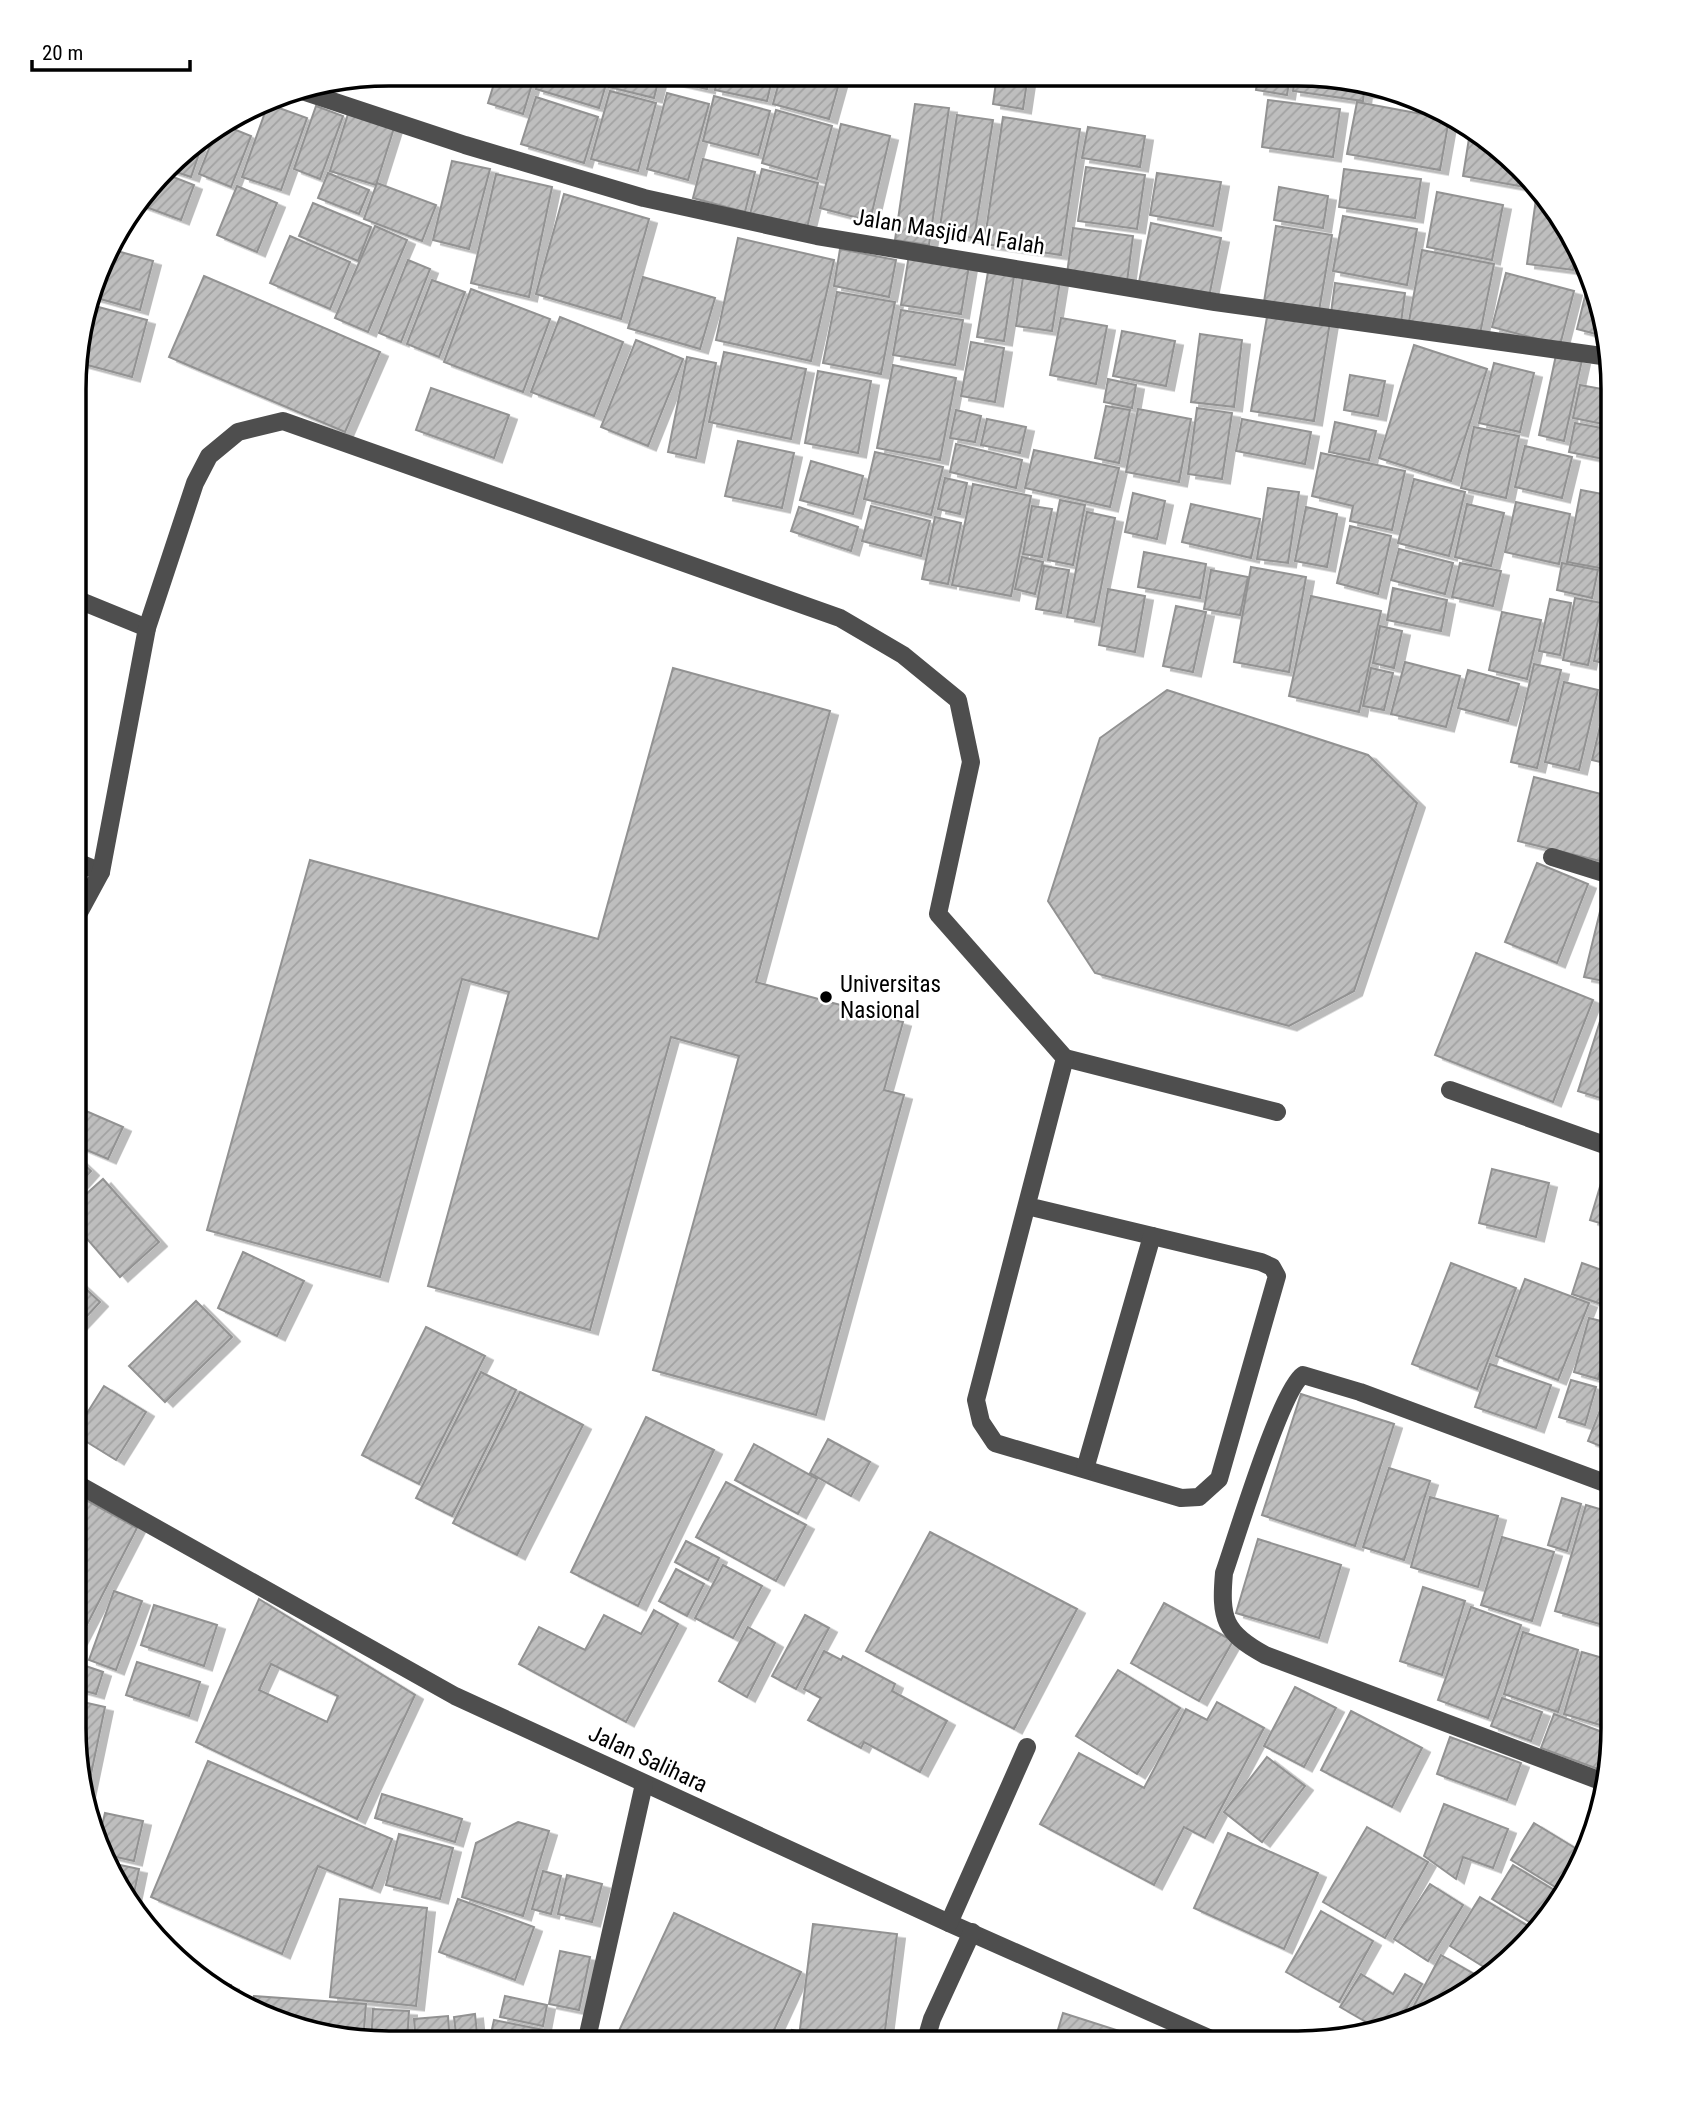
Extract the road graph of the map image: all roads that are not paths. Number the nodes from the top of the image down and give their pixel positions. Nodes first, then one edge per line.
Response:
1 (314, 95) edge
2 (1600, 356) edge
3 (86, 603) edge
4 (147, 628) junction
5 (1552, 858) dead end
6 (86, 866) edge
7 (101, 872) junction
8 (1601, 872) edge
9 (86, 900) edge
10 (1065, 1058) junction
11 (1450, 1090) dead end
12 (1277, 1112) dead end
13 (1601, 1144) edge
14 (1027, 1206) junction
15 (1152, 1236) junction
16 (1085, 1469) junction
17 (1601, 1482) edge
18 (86, 1489) edge
19 (1027, 1747) dead end
20 (1597, 1779) edge
21 (644, 1784) junction
22 (949, 1923) junction
23 (972, 1932) junction
24 (589, 2031) edge
25 (929, 2031) edge
26 (1193, 2031) edge

1 - 2 street, Jalan Masjid Al Falah
3 - 4 street
4 - 7 street
4 - 10 street
5 - 8 street
6 - 7 street
7 - 9 street
10 - 12 street
10 - 14 street
11 - 13 street
14 - 15 street
14 - 16 street
15 - 16 street
15 - 16 street
17 - 20 street
18 - 21 street, Jalan Salihara
19 - 22 street
21 - 22 street, Jalan Salihara
21 - 24 street
22 - 23 street, Jalan Salihara
23 - 25 street
23 - 26 street, Jalan Salihara

